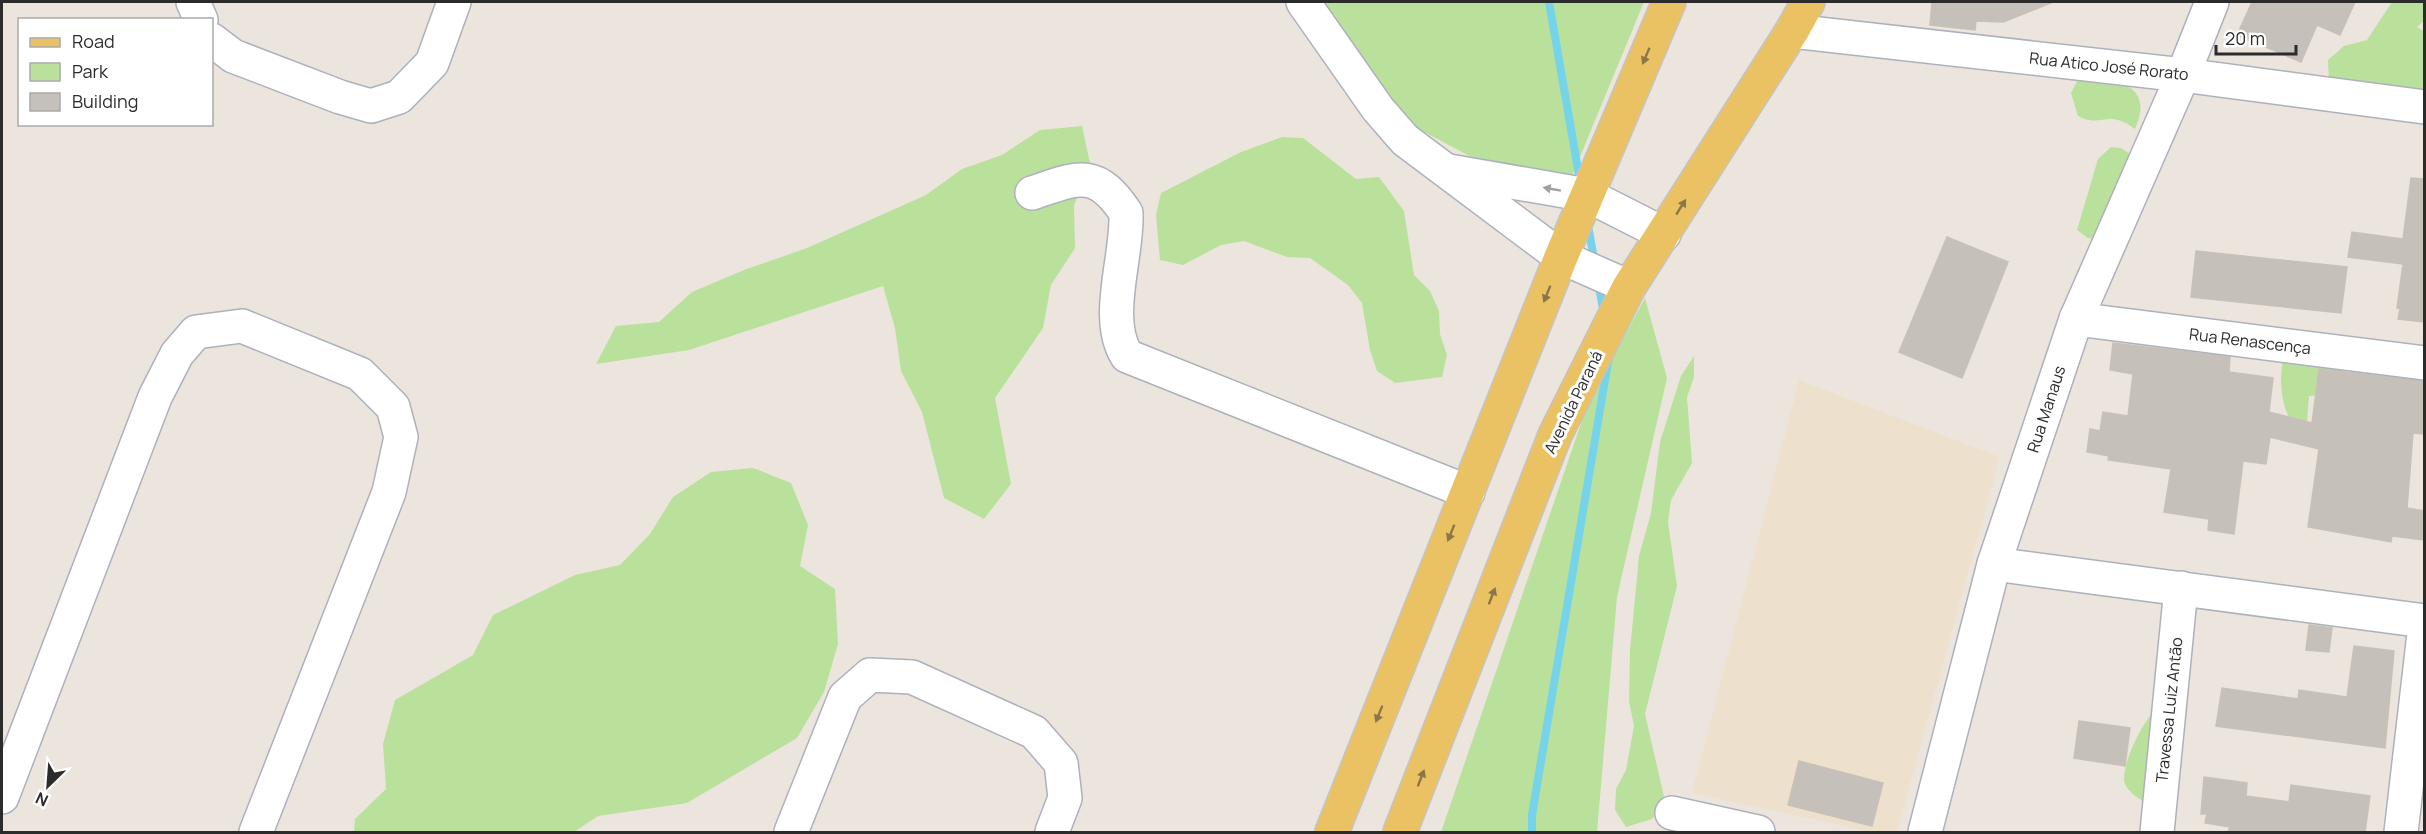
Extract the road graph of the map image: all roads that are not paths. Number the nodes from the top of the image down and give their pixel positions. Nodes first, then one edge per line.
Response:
1 (193, 2) edge
2 (454, 2) edge
3 (1303, 2) edge
4 (1669, 2) edge
5 (1808, 2) edge
6 (2212, 2) edge
7 (200, 18) edge
8 (1792, 31) junction
9 (213, 41) edge
10 (2183, 75) junction
11 (2424, 107) edge
12 (1441, 170) junction
13 (1032, 193) dead end
14 (1587, 195) junction
15 (1664, 234) junction
16 (1561, 257) junction
17 (1624, 299) junction
18 (2076, 319) junction
19 (2424, 363) edge
20 (1468, 492) junction
21 (1994, 564) junction
22 (2181, 588) junction
23 (2424, 621) edge
24 (2424, 634) edge
25 (2, 797) edge
26 (1672, 813) dead end
27 (256, 832) edge
28 (791, 832) edge
29 (1052, 832) edge
30 (1332, 832) edge
31 (1400, 832) edge
32 (1758, 832) edge
33 (1925, 832) edge
34 (2157, 832) edge
35 (2401, 832) edge

1 - 7 street
2 - 9 street
3 - 12 street
4 -> 14 main road
5 - 8 main road, Avenida Paraná
6 - 10 street, Rua Manaus
8 - 10 street, Rua Atico José Rorato
15 -> 8 main road, Avenida Paraná
10 - 11 street, Rua Atico José Rorato
10 - 18 street, Rua Manaus
14 -> 12 street
12 - 16 street
13 - 20 street
14 - 15 street
14 - 16 main road
15 - 17 main road, Avenida Paraná
16 - 17 street
16 -> 20 main road
31 -> 17 main road, Avenida Paraná
18 - 19 street, Rua Renascença
18 - 21 street, Rua Manaus
20 -> 30 main road
21 - 22 street
21 - 33 street, Rua Manaus
22 - 23 street
22 - 34 street, Travessa Luiz Antão
24 - 35 street
25 - 27 street
26 - 32 street
28 - 29 street

